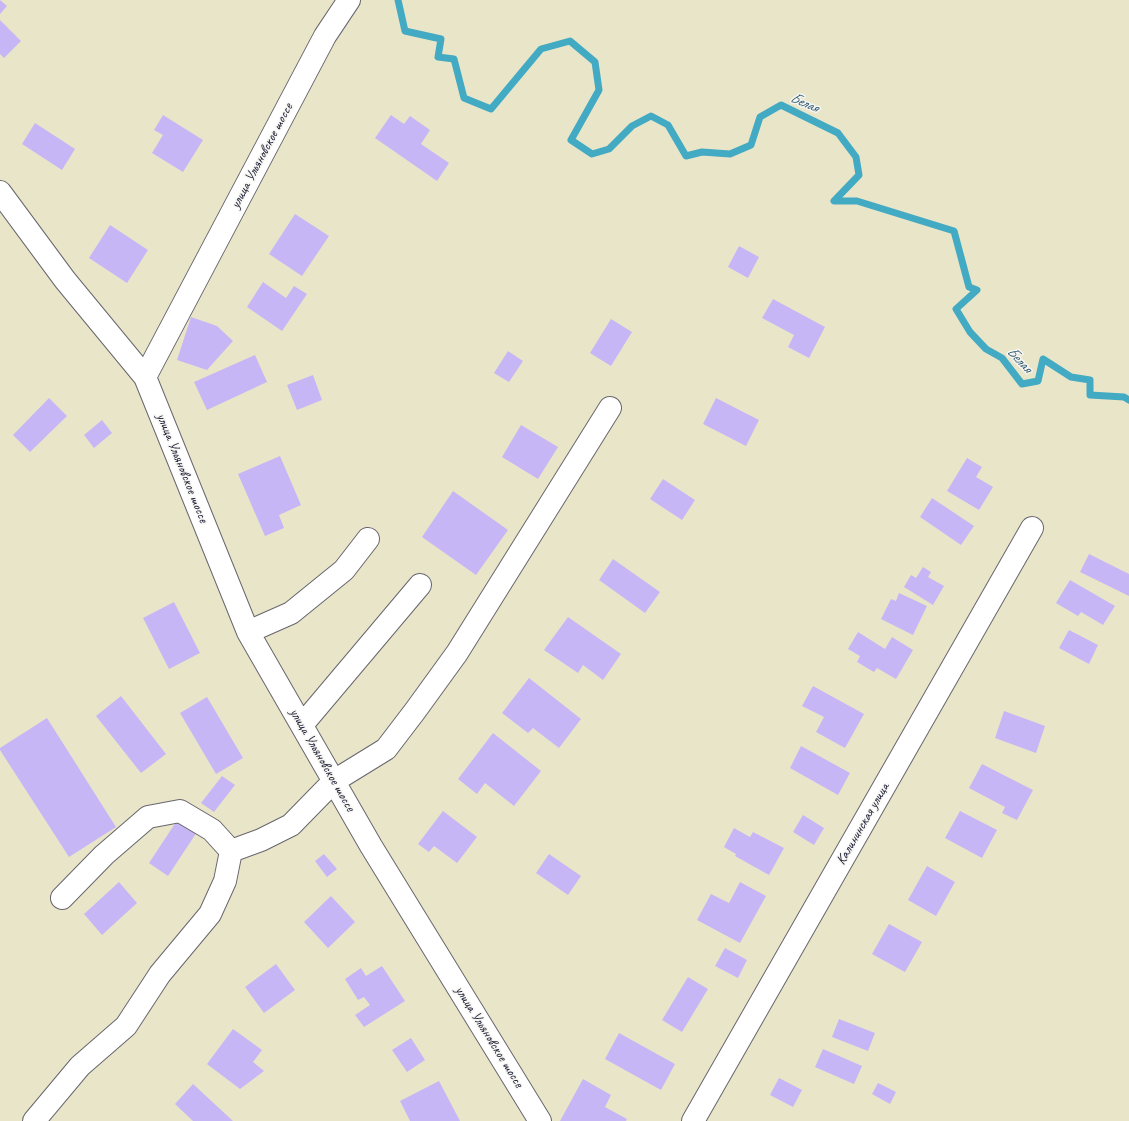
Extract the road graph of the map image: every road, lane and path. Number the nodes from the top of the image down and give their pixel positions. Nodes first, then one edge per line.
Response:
1 (349, 0) edge
2 (0, 192) edge
3 (145, 377) junction
4 (610, 408) dead end
5 (1032, 528) dead end
6 (368, 539) dead end
7 (420, 585) dead end
8 (248, 632) junction
9 (302, 725) junction
10 (334, 781) junction
11 (231, 850) junction
12 (62, 898) dead end
13 (34, 1121) edge
14 (540, 1121) edge
15 (693, 1121) edge

1 - 3 street, улица Ульяновское шоссе
2 - 3 street, улица Ульяновское шоссе
3 - 8 street, улица Ульяновское шоссе
4 - 10 street
5 - 15 street, Калининская улица
6 - 8 street
7 - 9 street
8 - 9 street, улица Ульяновское шоссе
9 - 10 street, улица Ульяновское шоссе
10 - 11 street
10 - 14 street, улица Ульяновское шоссе
11 - 12 street
11 - 13 street

